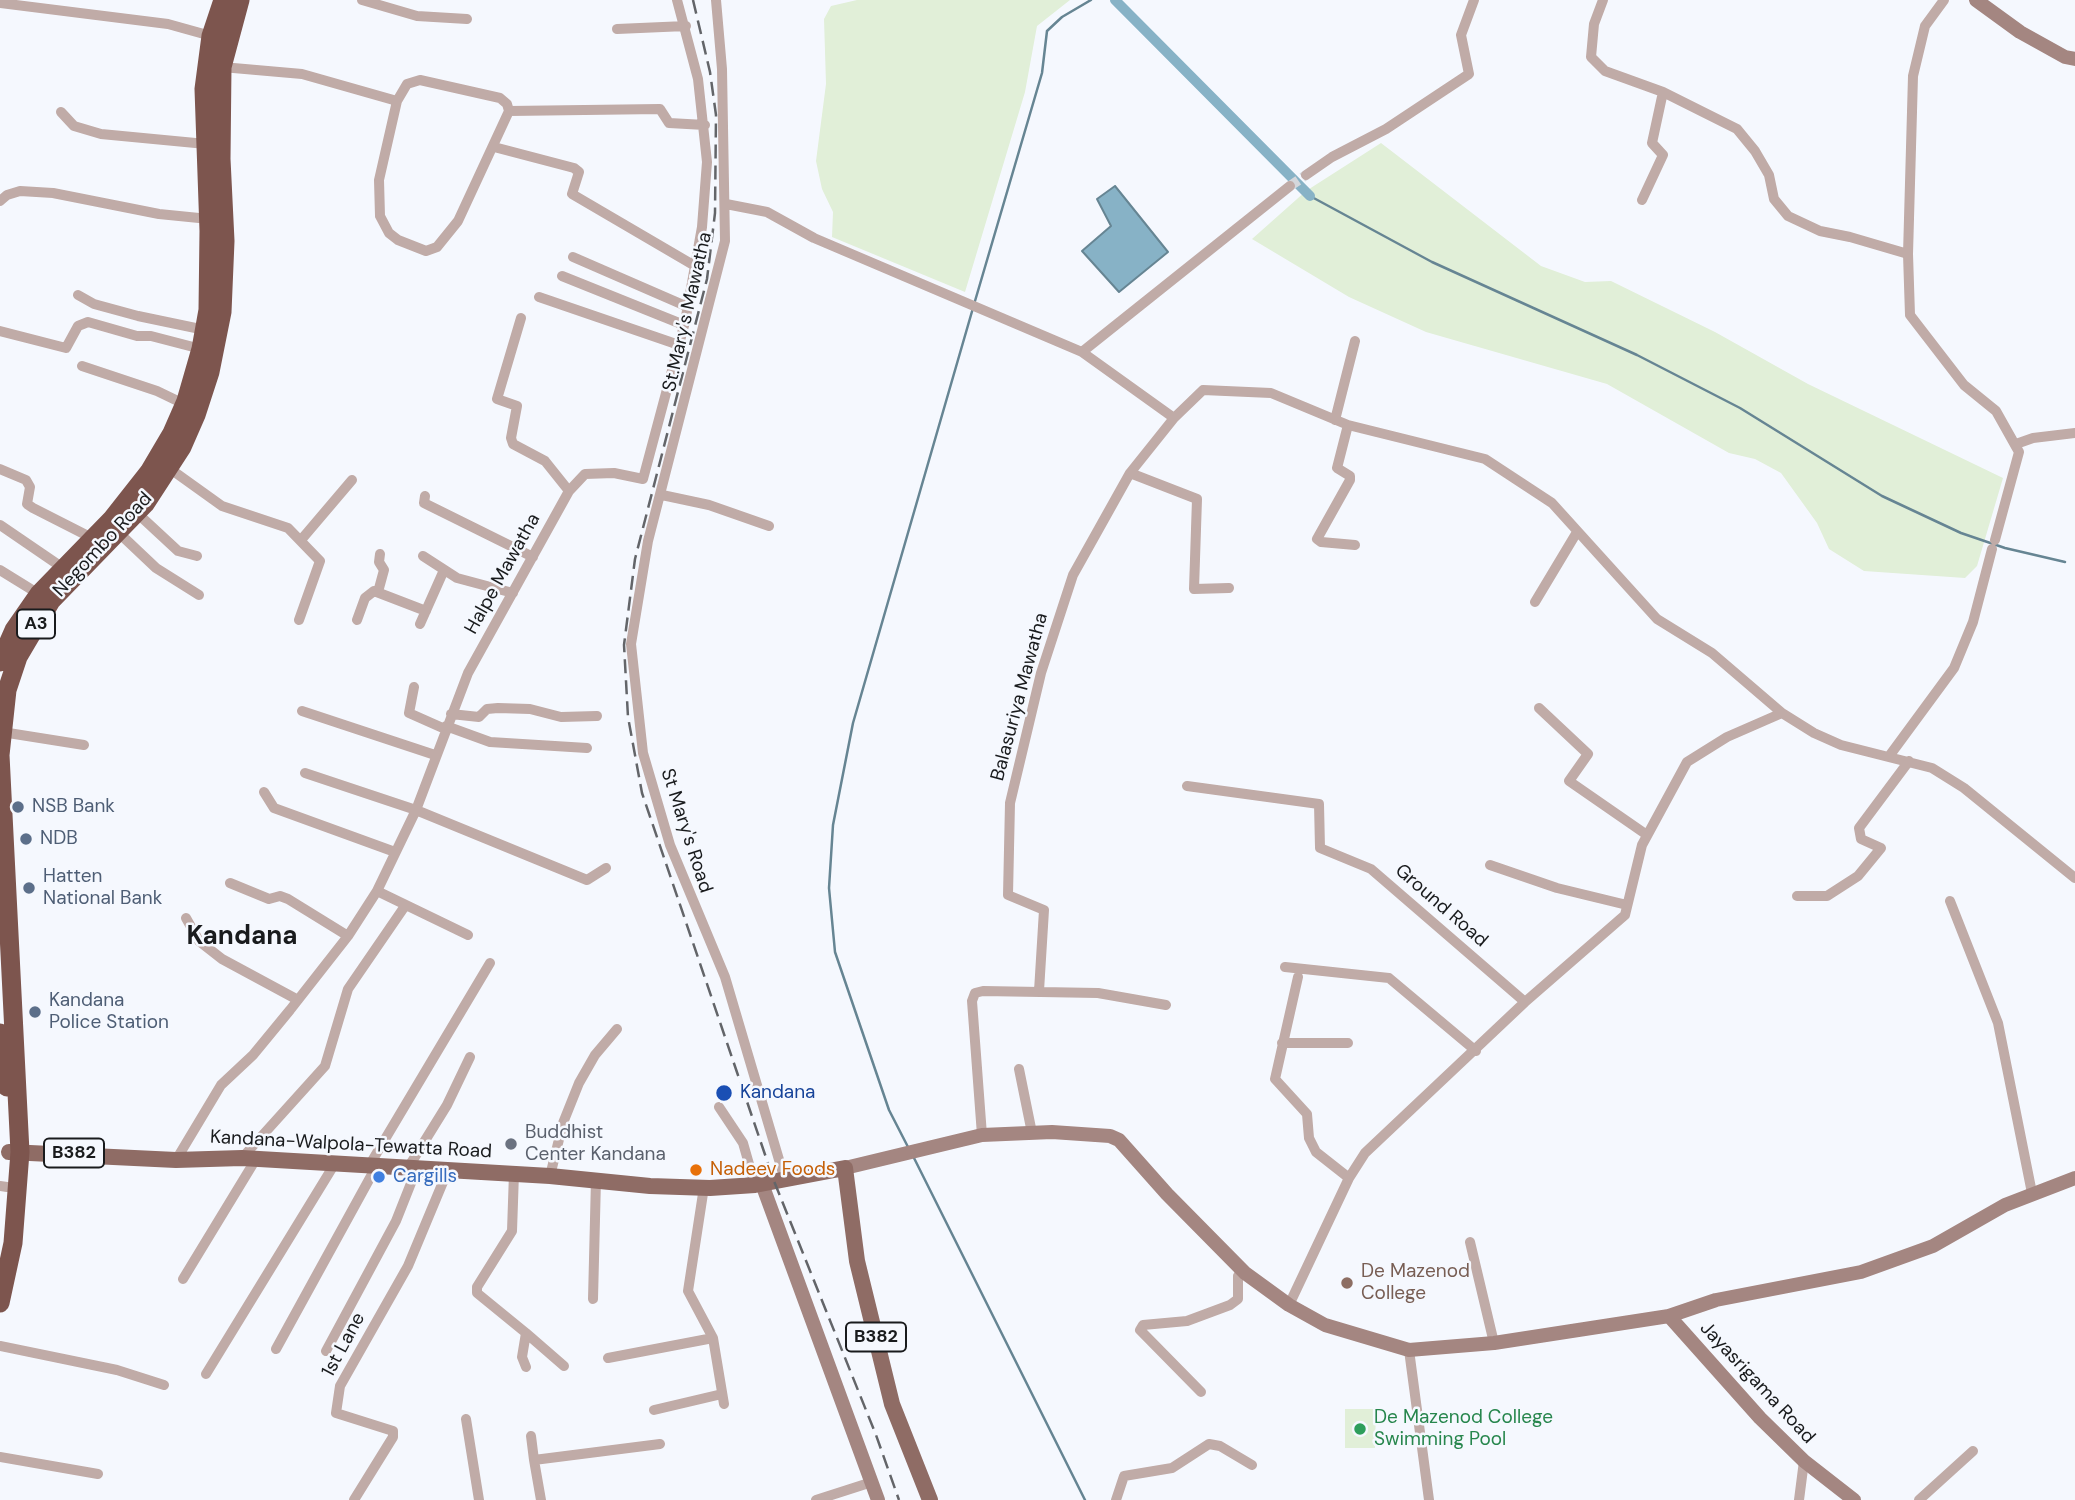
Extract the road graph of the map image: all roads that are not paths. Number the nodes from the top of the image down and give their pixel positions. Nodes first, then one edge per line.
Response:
1 (223, 0) edge
2 (240, 0) edge
3 (362, 0) edge
4 (677, 0) edge
5 (716, 0) edge
6 (1474, 0) edge
7 (1604, 0) edge
8 (1944, 0) edge
9 (1976, 0) edge
10 (0, 3) edge
11 (49, 4) edge
12 (467, 19) dead end
13 (686, 26) junction
14 (617, 29) dead end
15 (211, 36) junction
16 (2075, 59) edge
17 (222, 67) junction
18 (1663, 92) junction
19 (397, 101) junction
20 (509, 111) junction
21 (61, 112) dead end
22 (705, 125) junction
23 (206, 144) junction
24 (494, 147) junction
25 (1306, 175) tunnel mouth
26 (1290, 186) tunnel mouth
27 (2, 196) edge
28 (1642, 200) dead end
29 (726, 204) junction
30 (209, 219) junction
31 (1908, 254) junction
32 (573, 257) dead end
33 (695, 266) junction
34 (562, 275) dead end
35 (78, 295) dead end
36 (539, 297) dead end
37 (688, 307) junction
38 (521, 318) dead end
39 (684, 325) junction
40 (0, 331) edge
41 (203, 339) junction
42 (1355, 341) dead end
43 (679, 345) junction
44 (1082, 352) junction
45 (82, 366) dead end
46 (184, 404) junction
47 (1174, 418) junction
48 (1335, 420) junction
49 (1348, 425) junction
50 (2075, 433) edge
51 (2016, 444) junction
52 (169, 468) junction
53 (0, 469) edge
54 (1130, 473) junction
55 (643, 479) junction
56 (352, 480) dead end
57 (665, 482) junction
58 (569, 491) junction
59 (662, 495) junction
60 (425, 496) dead end
61 (137, 513) junction
62 (0, 525) edge
63 (769, 526) dead end
64 (1577, 532) junction
65 (119, 533) junction
66 (301, 540) junction
67 (98, 543) junction
68 (1355, 545) dead end
69 (380, 554) dead end
70 (197, 556) dead end
71 (422, 556) dead end
72 (533, 557) junction
73 (63, 568) junction
74 (0, 570) edge
75 (444, 570) junction
76 (1229, 588) dead end
77 (378, 592) junction
78 (513, 593) junction
79 (199, 595) dead end
80 (45, 597) junction
81 (1535, 602) dead end
82 (426, 611) junction
83 (299, 620) dead end
84 (357, 620) dead end
85 (420, 624) dead end
86 (0, 662) edge
87 (414, 687) dead end
88 (1539, 708) dead end
89 (302, 711) dead end
90 (1782, 713) junction
91 (451, 714) junction
92 (597, 716) dead end
93 (446, 728) junction
94 (2, 732) edge
95 (84, 745) dead end
96 (587, 748) dead end
97 (435, 755) junction
98 (1890, 755) junction
99 (1909, 761) junction
100 (305, 773) dead end
101 (1187, 786) dead end
102 (264, 792) dead end
103 (416, 810) junction
104 (1647, 835) junction
105 (396, 852) junction
106 (1490, 865) dead end
107 (606, 868) dead end
108 (2075, 878) edge
109 (230, 883) dead end
110 (377, 891) junction
111 (1797, 896) dead end
112 (1950, 901) dead end
113 (1627, 905) junction
114 (405, 906) junction
115 (186, 918) dead end
116 (468, 934) dead end
117 (348, 936) junction
118 (490, 962) dead end
119 (1285, 967) dead end
120 (1298, 977) dead end
121 (1039, 991) junction
122 (298, 1000) junction
123 (1525, 1002) junction
124 (1166, 1005) dead end
125 (617, 1029) dead end
126 (0, 1033) edge
127 (1282, 1043) junction
128 (1348, 1043) dead end
129 (1476, 1051) junction
130 (470, 1057) dead end
131 (1019, 1069) dead end
132 (719, 1107) dead end
133 (1032, 1133) junction
134 (982, 1136) junction
135 (15, 1152) junction
136 (249, 1159) junction
137 (176, 1160) junction
138 (334, 1165) junction
139 (372, 1167) junction
140 (413, 1168) junction
141 (845, 1168) junction
142 (448, 1170) junction
143 (514, 1174) junction
144 (550, 1175) junction
145 (1349, 1178) junction
146 (2075, 1178) edge
147 (596, 1179) junction
148 (785, 1180) junction
149 (759, 1185) junction
150 (4, 1186) edge
151 (704, 1187) junction
152 (2032, 1193) junction
153 (1470, 1241) dead end
154 (0, 1259) edge
155 (1242, 1270) junction
156 (183, 1279) dead end
157 (593, 1299) dead end
158 (0, 1303) edge
159 (1289, 1305) junction
160 (1669, 1316) junction
161 (526, 1334) junction
162 (713, 1338) junction
163 (1494, 1343) junction
164 (0, 1346) edge
165 (276, 1349) dead end
166 (1409, 1350) junction
167 (326, 1351) dead end
168 (608, 1358) dead end
169 (564, 1366) dead end
170 (526, 1367) dead end
171 (206, 1374) dead end
172 (164, 1385) dead end
173 (1201, 1392) dead end
174 (654, 1410) dead end
175 (466, 1419) dead end
176 (531, 1436) dead end
177 (660, 1444) dead end
178 (1973, 1451) dead end
179 (0, 1457) edge
180 (534, 1460) junction
181 (1804, 1461) junction
182 (1252, 1465) dead end
183 (98, 1474) dead end
184 (872, 1482) junction
185 (354, 1500) edge
186 (479, 1500) edge
187 (541, 1500) edge
188 (816, 1500) edge
189 (878, 1500) edge
190 (930, 1500) edge
191 (1116, 1500) edge
192 (1429, 1500) edge
193 (1800, 1500) edge
194 (1854, 1500) edge
195 (1919, 1500) edge

1 - 15 highway, Negombo Road / A3
2 - 17 highway, Negombo Road / A3
3 - 12 street
4 - 13 street
5 - 29 street, St.Mary's Mawatha
6 - 25 street
7 - 18 street
8 - 31 street
9 - 16 street
10 - 11 street
11 - 15 street
13 - 14 street
13 - 22 street
15 - 23 highway, Negombo Road / A3
17 - 19 street
17 - 52 highway, Negombo Road / A3
18 - 28 street
18 - 31 street
19 - 20 street
19 - 24 street
20 - 22 street
20 - 24 street
21 - 23 street
22 - 33 street
23 - 30 highway, Negombo Road / A3
24 - 33 street
26 - 44 street
27 - 30 street
29 - 44 street
29 - 57 street, St.Mary's Mawatha
30 - 41 highway, Negombo Road / A3
31 - 51 street
32 - 37 street
33 - 37 street
34 - 39 street
35 - 41 street
36 - 43 street
37 - 39 street
38 - 58 street
39 - 43 street
40 - 41 street
41 - 46 highway, Negombo Road / A3
42 - 48 street
43 - 55 street
44 - 47 street
45 - 46 street
46 - 67 highway, Negombo Road / A3
47 - 48 street, Balasuriya Mawatha
47 - 54 street, Balasuriya Mawatha
48 - 49 street, Balasuriya Mawatha
49 - 64 street, Balasuriya Mawatha
49 - 68 street
50 - 51 street
51 - 98 street
52 - 61 highway, Negombo Road / A3
52 - 66 street
53 - 67 street
54 - 76 street
54 - 121 street, Balasuriya Mawatha
55 - 57 street
55 - 58 street, Halpe Mawatha
56 - 66 street
57 - 59 street, St Mary's Road
58 - 72 street, Halpe Mawatha
59 - 63 street
59 - 148 street, St Mary's Road
60 - 72 street
61 - 65 highway, Negombo Road / A3
61 - 70 street
62 - 73 street
64 - 81 street
64 - 90 street, Balasuriya Mawatha
65 - 67 highway, Negombo Road / A3
65 - 79 street
66 - 83 street
67 - 73 highway, Negombo Road / A3
67 - 80 highway, Negombo Road / A3
69 - 77 street
71 - 75 street
72 - 78 street, Halpe Mawatha
73 - 80 highway, Negombo Road / A3
74 - 80 street
75 - 78 street
75 - 82 street
77 - 82 street
77 - 84 street
78 - 91 street, Halpe Mawatha
80 - 86 highway, Negombo Road / A3
80 - 94 highway, Negombo Road / A3
82 - 85 street
87 - 93 street
88 - 104 street
89 - 97 street
90 - 98 street, Balasuriya Mawatha
90 - 104 street
91 - 92 street
91 - 93 street, Halpe Mawatha
93 - 96 street
93 - 97 street, Halpe Mawatha
94 - 95 street
94 - 135 highway, Negombo Road / A3
97 - 103 street, Halpe Mawatha
98 - 99 street, Balasuriya Mawatha
99 - 108 street, Balasuriya Mawatha
99 - 111 street
100 - 103 street
101 - 123 street, Ground Road
102 - 105 street
103 - 105 street, Halpe Mawatha
103 - 107 street
104 - 113 street
105 - 110 street, Halpe Mawatha
106 - 113 street
109 - 117 street
110 - 114 street
110 - 117 street, Halpe Mawatha
112 - 152 street
113 - 123 street
114 - 116 street
114 - 136 street
115 - 122 street
117 - 122 street, Halpe Mawatha
118 - 139 street
119 - 129 street
120 - 127 street
121 - 124 street
121 - 134 street
122 - 137 street, Halpe Mawatha
123 - 129 street
125 - 144 street
126 - 135 highway, Negombo Road / A3
127 - 128 street
127 - 145 street
129 - 145 street
130 - 140 street
131 - 133 street
132 - 149 street
133 - 134 street
133 - 155 street
134 - 141 street
135 - 137 main road, Kandana-Walpola-Tewatta Road / B382
135 - 150 highway, Negombo Road / A3
135 - 158 highway, Negombo Road / A3
136 - 137 main road, Kandana-Walpola-Tewatta Road / B382
136 - 138 main road, Kandana-Walpola-Tewatta Road / B382
136 - 156 street
138 - 139 main road, Kandana-Walpola-Tewatta Road / B382
138 - 171 street
139 - 140 main road, Kandana-Walpola-Tewatta Road / B382
139 - 165 street
140 - 142 main road, Kandana-Walpola-Tewatta Road / B382
140 - 167 street
141 - 148 main road, Kandana-Walpola-Tewatta Road / B382
141 - 190 main road, B382
142 - 143 main road, Kandana-Walpola-Tewatta Road / B382
142 - 185 street, 1st Lane
143 - 144 main road, Kandana-Walpola-Tewatta Road / B382
143 - 161 street
144 - 147 main road, Kandana-Walpola-Tewatta Road / B382
145 - 159 street
146 - 152 street
147 - 151 main road, Kandana-Walpola-Tewatta Road / B382
147 - 157 street
148 - 149 main road, Kandana-Walpola-Tewatta Road / B382
149 - 151 main road, Kandana-Walpola-Tewatta Road / B382
149 - 184 street
150 - 154 highway, Negombo Road / A3
151 - 162 street
152 - 160 street
153 - 163 street
155 - 159 street
155 - 173 street
159 - 166 street
160 - 163 street
160 - 181 street, Jayasrigama Road
161 - 169 street
161 - 170 street
162 - 168 street
162 - 174 street
163 - 166 street
164 - 172 street
166 - 192 street
175 - 186 street
176 - 180 street
177 - 180 street
178 - 195 street
179 - 183 street
180 - 187 street
181 - 193 street
181 - 194 street, Jayasrigama Road
182 - 191 street
184 - 188 street
184 - 189 street

